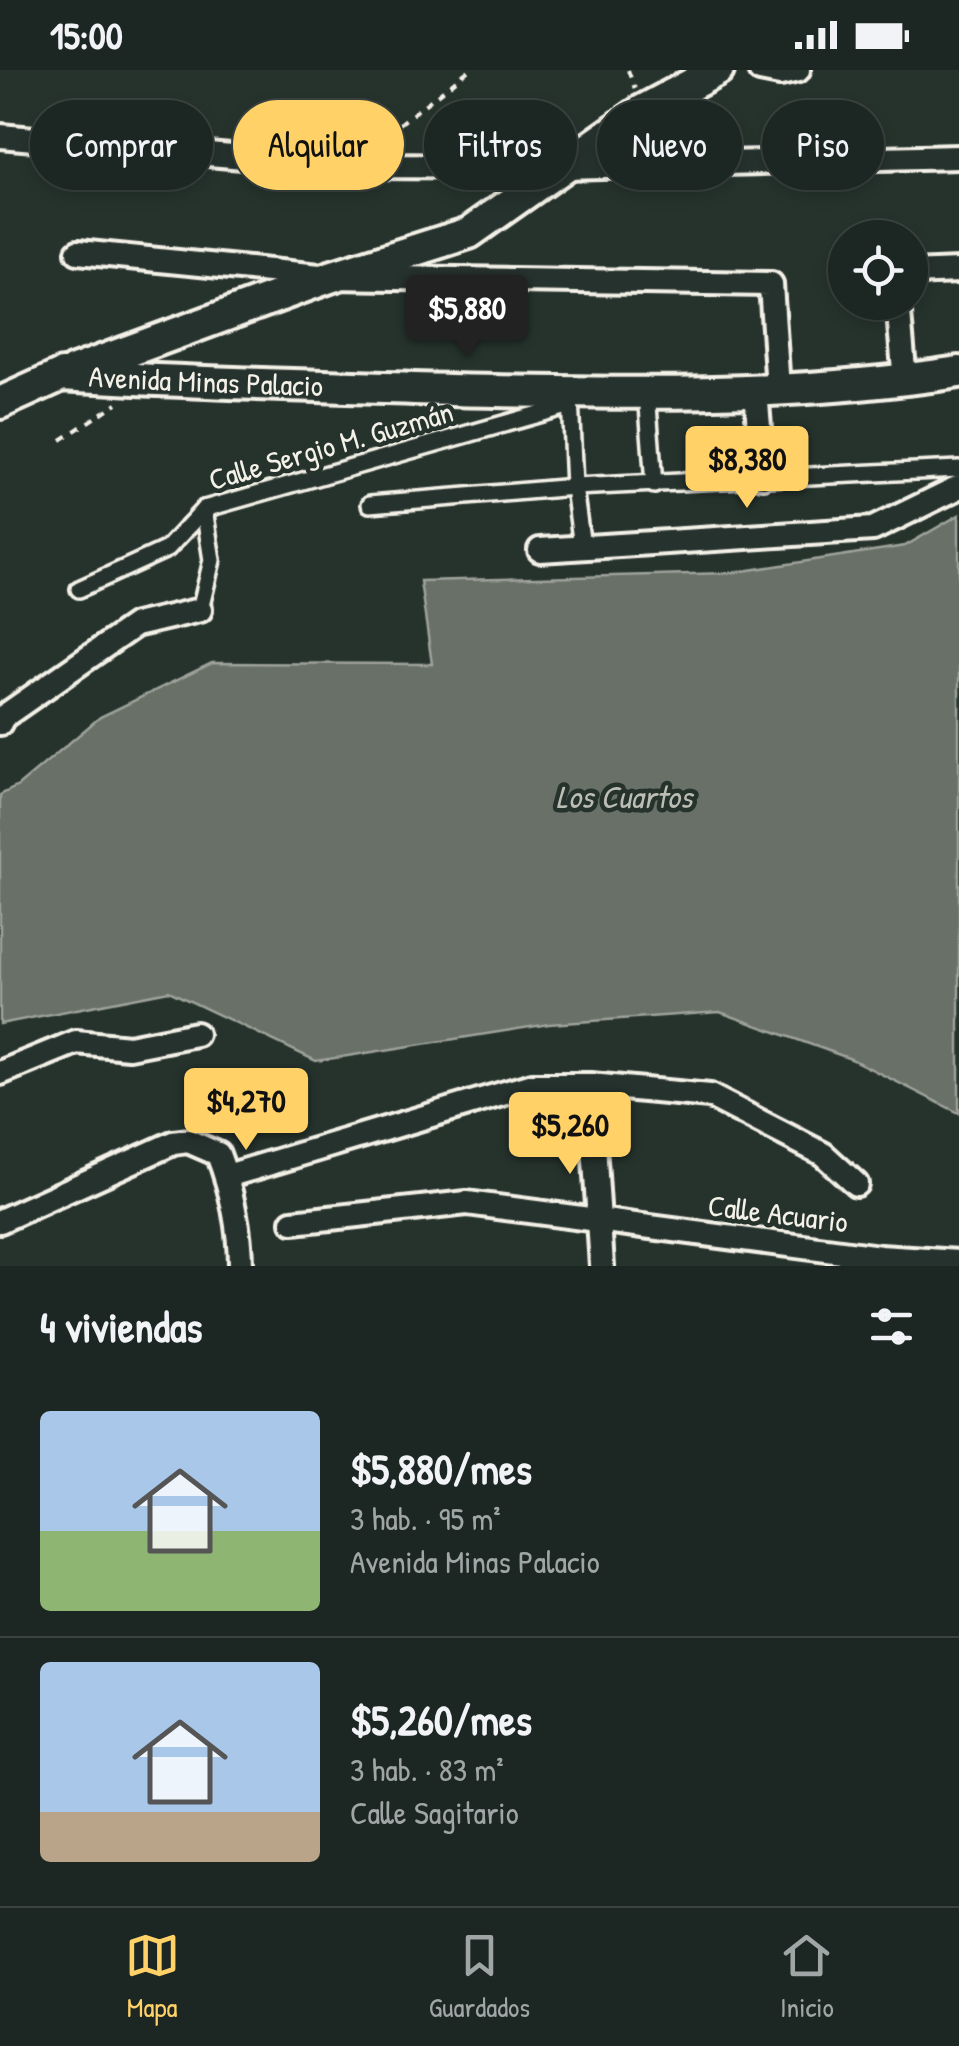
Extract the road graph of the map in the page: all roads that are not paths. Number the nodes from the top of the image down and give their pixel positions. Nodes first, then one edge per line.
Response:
1 (718, 70) edge
2 (760, 70) edge
3 (798, 70) edge
4 (0, 136) edge
5 (577, 156) edge
6 (959, 156) edge
7 (424, 166) edge
8 (577, 167) edge
9 (529, 190) edge
10 (78, 252) dead end
11 (959, 271) edge
12 (928, 272) edge
13 (330, 278) junction
14 (900, 320) edge
15 (959, 372) edge
16 (62, 376) junction
17 (905, 381) junction
18 (767, 390) junction
19 (646, 392) junction
20 (570, 399) junction
21 (0, 403) edge
22 (959, 469) edge
23 (763, 476) junction
24 (654, 485) junction
25 (574, 487) junction
26 (959, 487) edge
27 (370, 504) dead end
28 (204, 510) junction
29 (582, 547) junction
30 (540, 550) dead end
31 (79, 589) dead end
32 (200, 610) joint
33 (0, 723) edge
34 (196, 1034) dead end
35 (0, 1073) edge
36 (590, 1085) junction
37 (227, 1176) junction
38 (856, 1184) dead end
39 (0, 1221) edge
40 (293, 1222) dead end
41 (599, 1222) junction
42 (240, 1257) edge
43 (959, 1262) edge
44 (602, 1266) edge

1 - 5 main road
2 - 3 street
4 - 7 street
6 - 8 street
9 - 13 main road
10 - 13 street
11 - 12 street
13 - 16 main road
13 - 18 street
14 - 17 street
15 - 17 main road, Avenida Minas Palacio
16 - 20 main road, Avenida Minas Palacio
16 - 21 main road, Avenida Minas Palacio
17 - 18 main road, Avenida Minas Palacio
18 - 19 main road, Avenida Minas Palacio
18 - 23 street
19 - 20 main road, Avenida Minas Palacio
19 - 24 street
20 - 25 street
20 - 28 street, Calle Sergio M. Guzmán
22 - 23 street
23 - 24 street
24 - 25 street
25 - 27 street
25 - 29 street
26 - 29 street
28 - 31 street
28 - 32 street, Calle Sergio M. Guzmán
29 - 30 street
32 - 33 street
34 - 35 street
36 - 37 street
36 - 38 street
36 - 41 street
37 - 39 street
37 - 42 street
40 - 41 street, Calle Acuario
41 - 43 street, Calle Acuario
41 - 44 street

